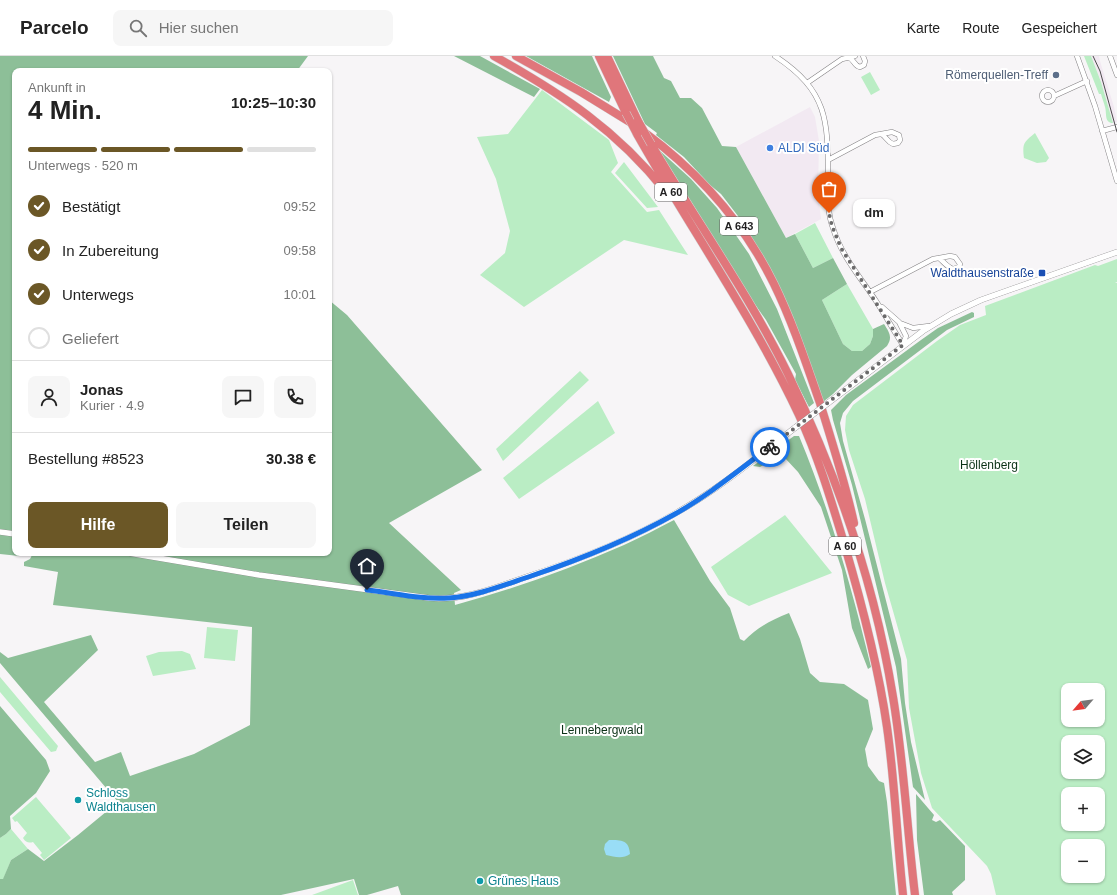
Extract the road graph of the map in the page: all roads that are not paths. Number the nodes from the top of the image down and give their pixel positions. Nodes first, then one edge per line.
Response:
1 (494, 56) edge
2 (516, 56) edge
3 (599, 56) edge
4 (607, 56) edge
5 (775, 56) edge
6 (855, 56) edge
7 (863, 56) edge
8 (1077, 56) edge
9 (1110, 56) edge
10 (848, 57) junction
11 (1117, 75) edge
12 (1087, 81) junction
13 (808, 83) junction
14 (1054, 96) dead end
15 (1117, 127) edge
16 (1102, 131) junction
17 (881, 134) dead end
18 (828, 160) junction
19 (1117, 182) edge
20 (692, 228) junction
21 (1117, 252) edge
22 (938, 258) dead end
23 (870, 292) junction
24 (876, 301) junction
25 (899, 322) junction
26 (931, 325) junction
27 (903, 345) junction
28 (0, 532) edge
29 (12, 534) edge
30 (147, 556) edge
31 (864, 570) junction
32 (903, 895) edge
33 (915, 895) edge

1 - 20 highway
2 - 31 highway, A 643
3 - 20 highway, A 60, bridge
4 - 31 highway, A 60, bridge
5 - 13 street
6 - 10 street
7 - 10 street
8 - 12 street
9 - 11 street
10 - 13 street
12 - 14 street
12 - 16 street
13 - 18 street
15 - 16 street
16 - 19 street
17 - 18 street
18 - 23 street
20 - 32 highway, A 60
21 - 26 street
22 - 23 street
23 - 24 street
24 - 25 street
24 - 27 street
25 - 26 street
25 - 27 street
26 - 27 street
27 - 30 street, bridge
28 - 29 street
31 - 33 highway, A 60

